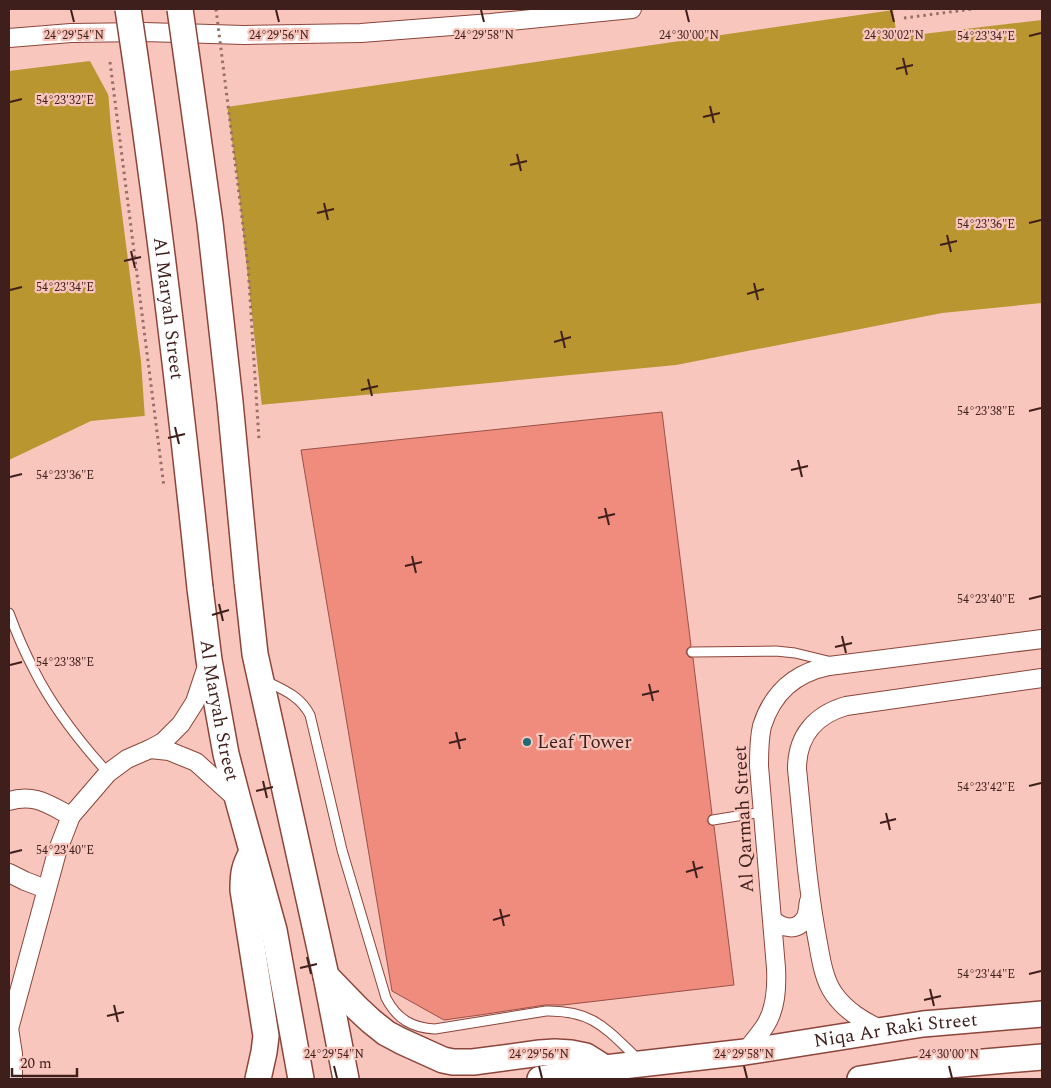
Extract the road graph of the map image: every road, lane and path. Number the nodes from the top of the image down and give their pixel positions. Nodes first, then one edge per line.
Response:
1 (128, 9) edge
2 (180, 9) edge
3 (216, 9) edge
4 (632, 9) edge
5 (972, 9) edge
6 (904, 18) dead end
7 (9, 38) edge
8 (110, 62) dead end
9 (259, 444) dead end
10 (164, 493) dead end
11 (9, 613) edge
12 (1042, 639) edge
13 (692, 652) dead end
14 (209, 660) junction
15 (842, 665) junction
16 (261, 678) junction
17 (1042, 678) edge
18 (150, 749) junction
19 (108, 773) junction
20 (238, 800) junction
21 (9, 801) edge
22 (762, 812) junction
23 (71, 816) junction
24 (713, 820) dead end
25 (252, 852) junction
26 (9, 873) edge
27 (46, 889) junction
28 (809, 892) junction
29 (772, 919) junction
30 (326, 976) junction
31 (1042, 1014) edge
32 (9, 1028) edge
33 (882, 1030) junction
34 (745, 1052) junction
35 (1042, 1057) edge
36 (643, 1063) junction
37 (605, 1068) junction
38 (13, 1079) edge
39 (258, 1079) edge
40 (301, 1079) edge
41 (346, 1079) edge
42 (540, 1079) edge
43 (860, 1079) edge

1 - 14 street, Al Maryah Street, bridge
2 - 16 street, bridge
3 - 9 path, bridge
4 - 7 street
5 - 6 path
8 - 10 path
11 - 19 lane
12 - 15 street, Al Qarmah Street
13 - 15 lane
14 - 18 street
14 - 20 street, Al Maryah Street
15 - 22 street, Al Qarmah Street
16 - 30 street
16 - 36 lane
17 - 28 street
18 - 19 street
18 - 20 street
19 - 23 street
20 - 25 street, Al Maryah Street
21 - 23 street
22 - 24 lane
22 - 29 street, Al Qarmah Street
23 - 27 street
25 - 39 street
25 - 40 street, Al Maryah Street
26 - 27 street
27 - 32 street
28 - 29 street
28 - 33 street
29 - 34 street, Al Qarmah Street
30 - 37 street
30 - 41 street
31 - 33 street, Niqa Ar Raki Street
32 - 38 street
33 - 34 street, Niqa Ar Raki Street
34 - 36 street, Niqa Ar Raki Street
35 - 43 street
36 - 37 street, Niqa Ar Raki Street
37 - 42 street, Niqa Ar Raki Street

